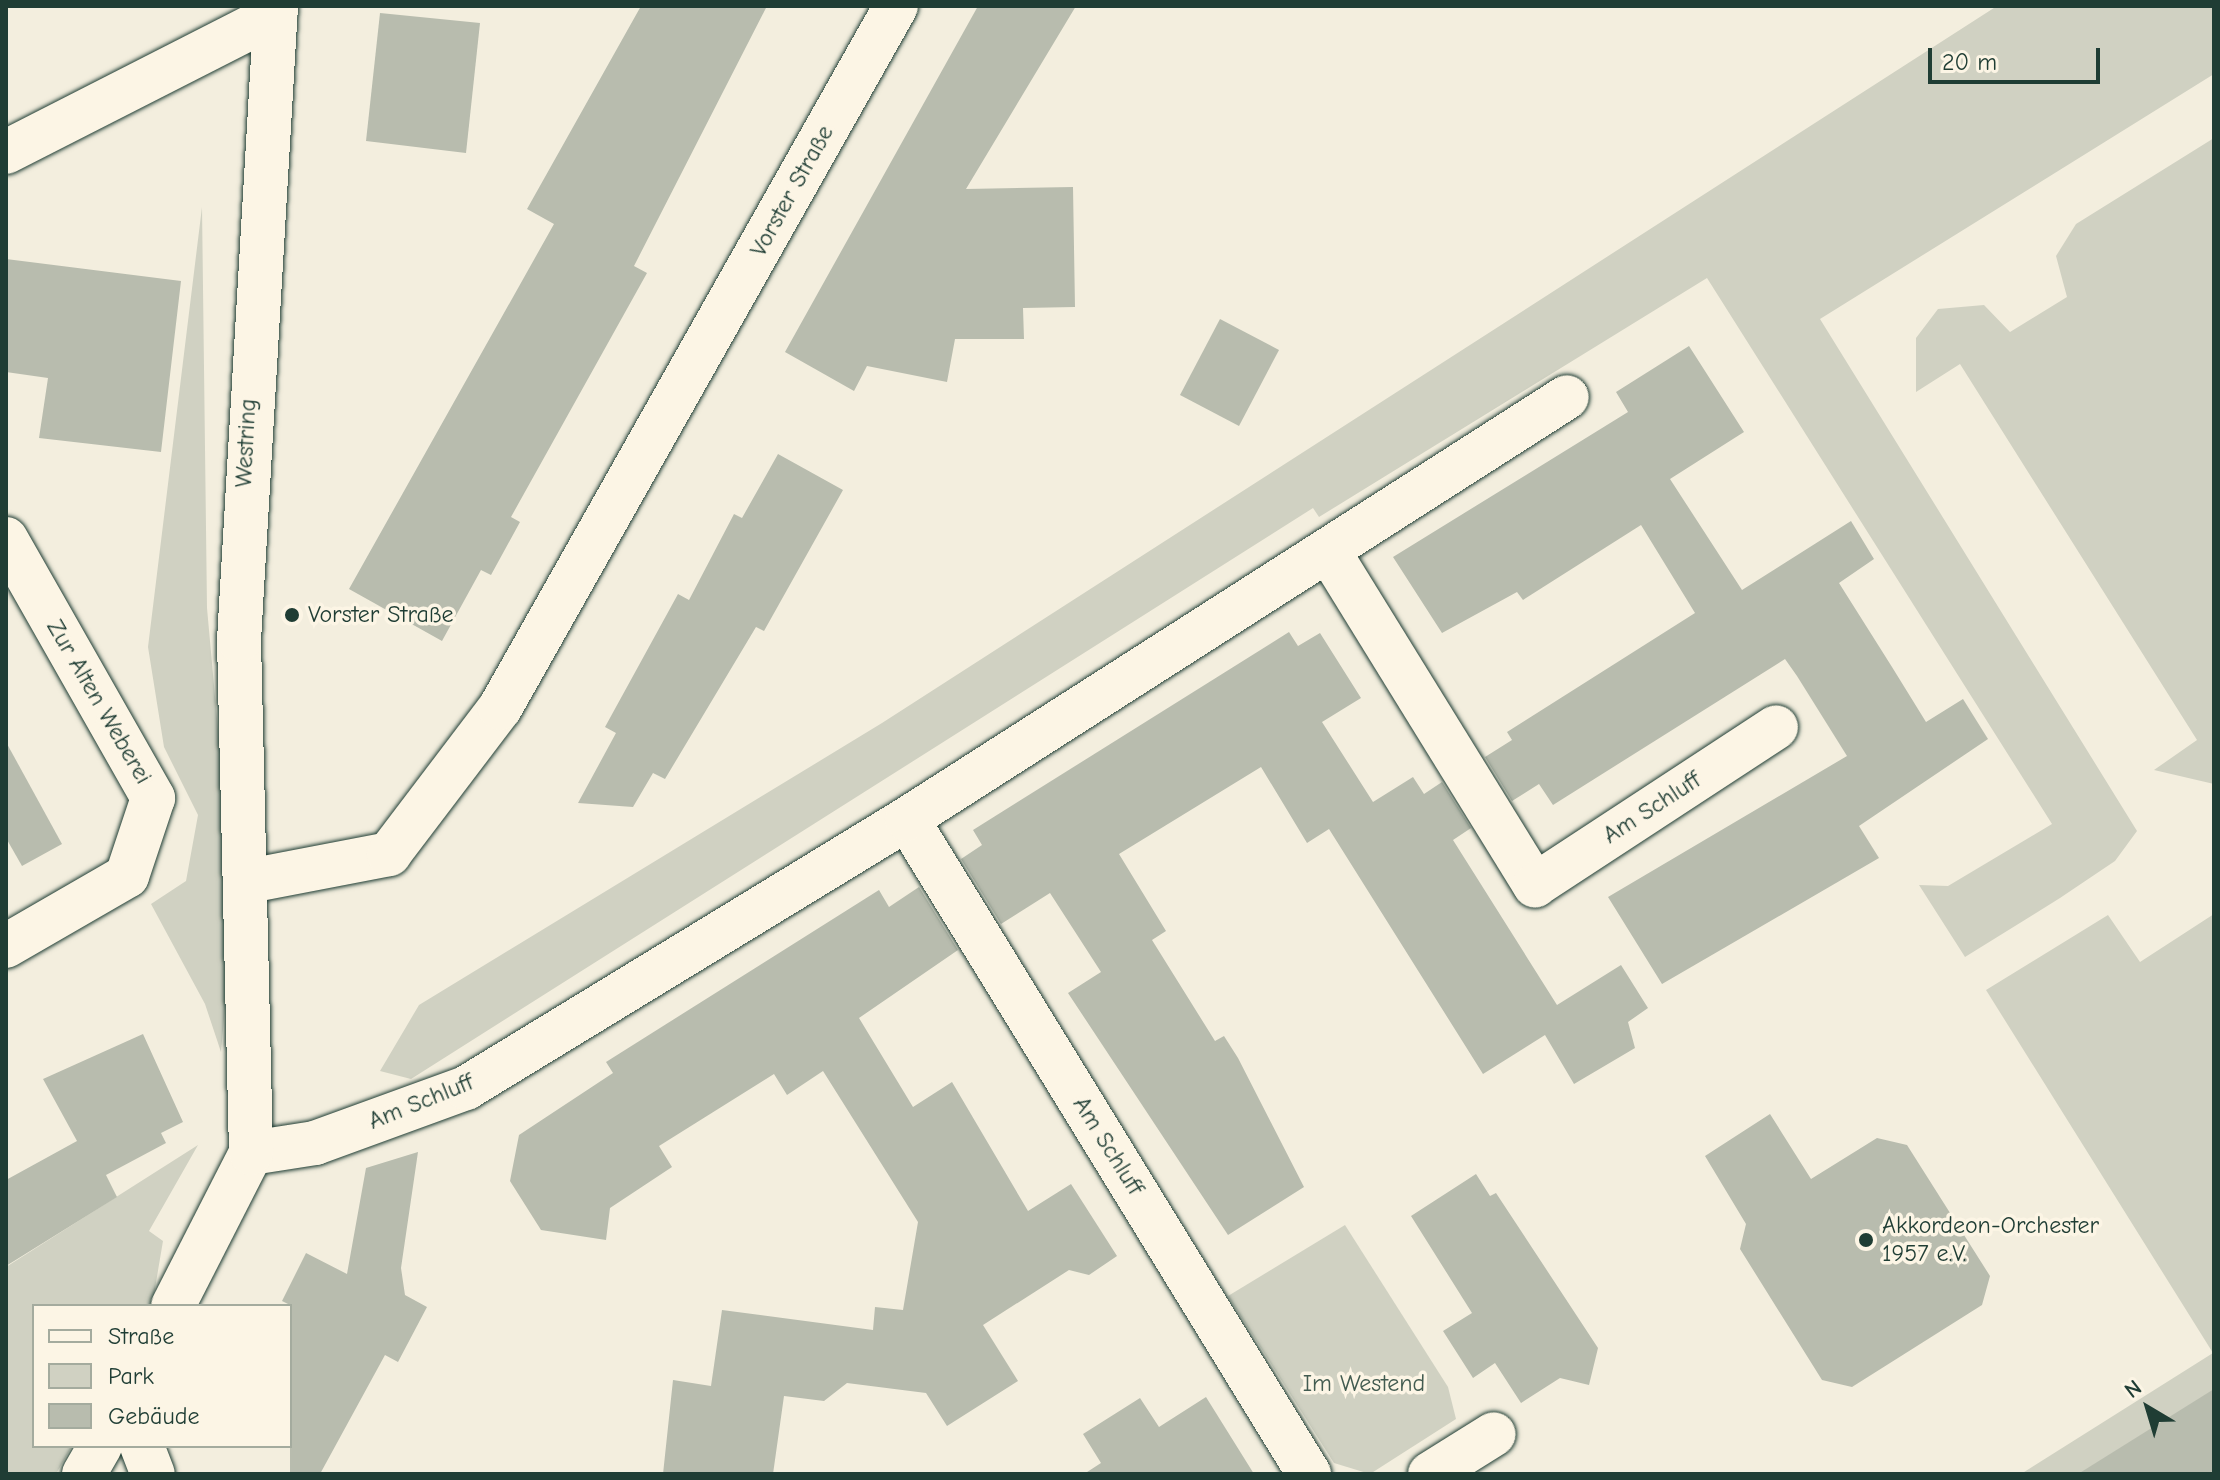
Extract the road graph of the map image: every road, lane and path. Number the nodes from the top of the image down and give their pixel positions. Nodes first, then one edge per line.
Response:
1 (896, 6) edge
2 (276, 11) edge
3 (6, 152) edge
4 (1567, 397) dead end
5 (6, 539) edge
6 (1329, 552) junction
7 (1776, 727) dead end
8 (907, 819) junction
9 (249, 881) junction
10 (6, 946) edge
11 (251, 1153) junction
12 (174, 1304) edge
13 (1494, 1434) dead end
14 (99, 1448) edge
15 (143, 1448) edge
16 (84, 1474) edge
17 (153, 1474) edge
18 (1309, 1474) edge
19 (1430, 1474) edge

1 - 9 street, Vorster Straße
2 - 3 street
2 - 9 street, Westring
4 - 6 street, Am Schluff
5 - 10 street, Zur Alten Weberei
6 - 7 street, Am Schluff
6 - 8 street, Am Schluff
8 - 11 street, Am Schluff
8 - 18 street, Am Schluff
9 - 11 street
11 - 12 street
13 - 19 street
14 - 16 street
15 - 17 street

